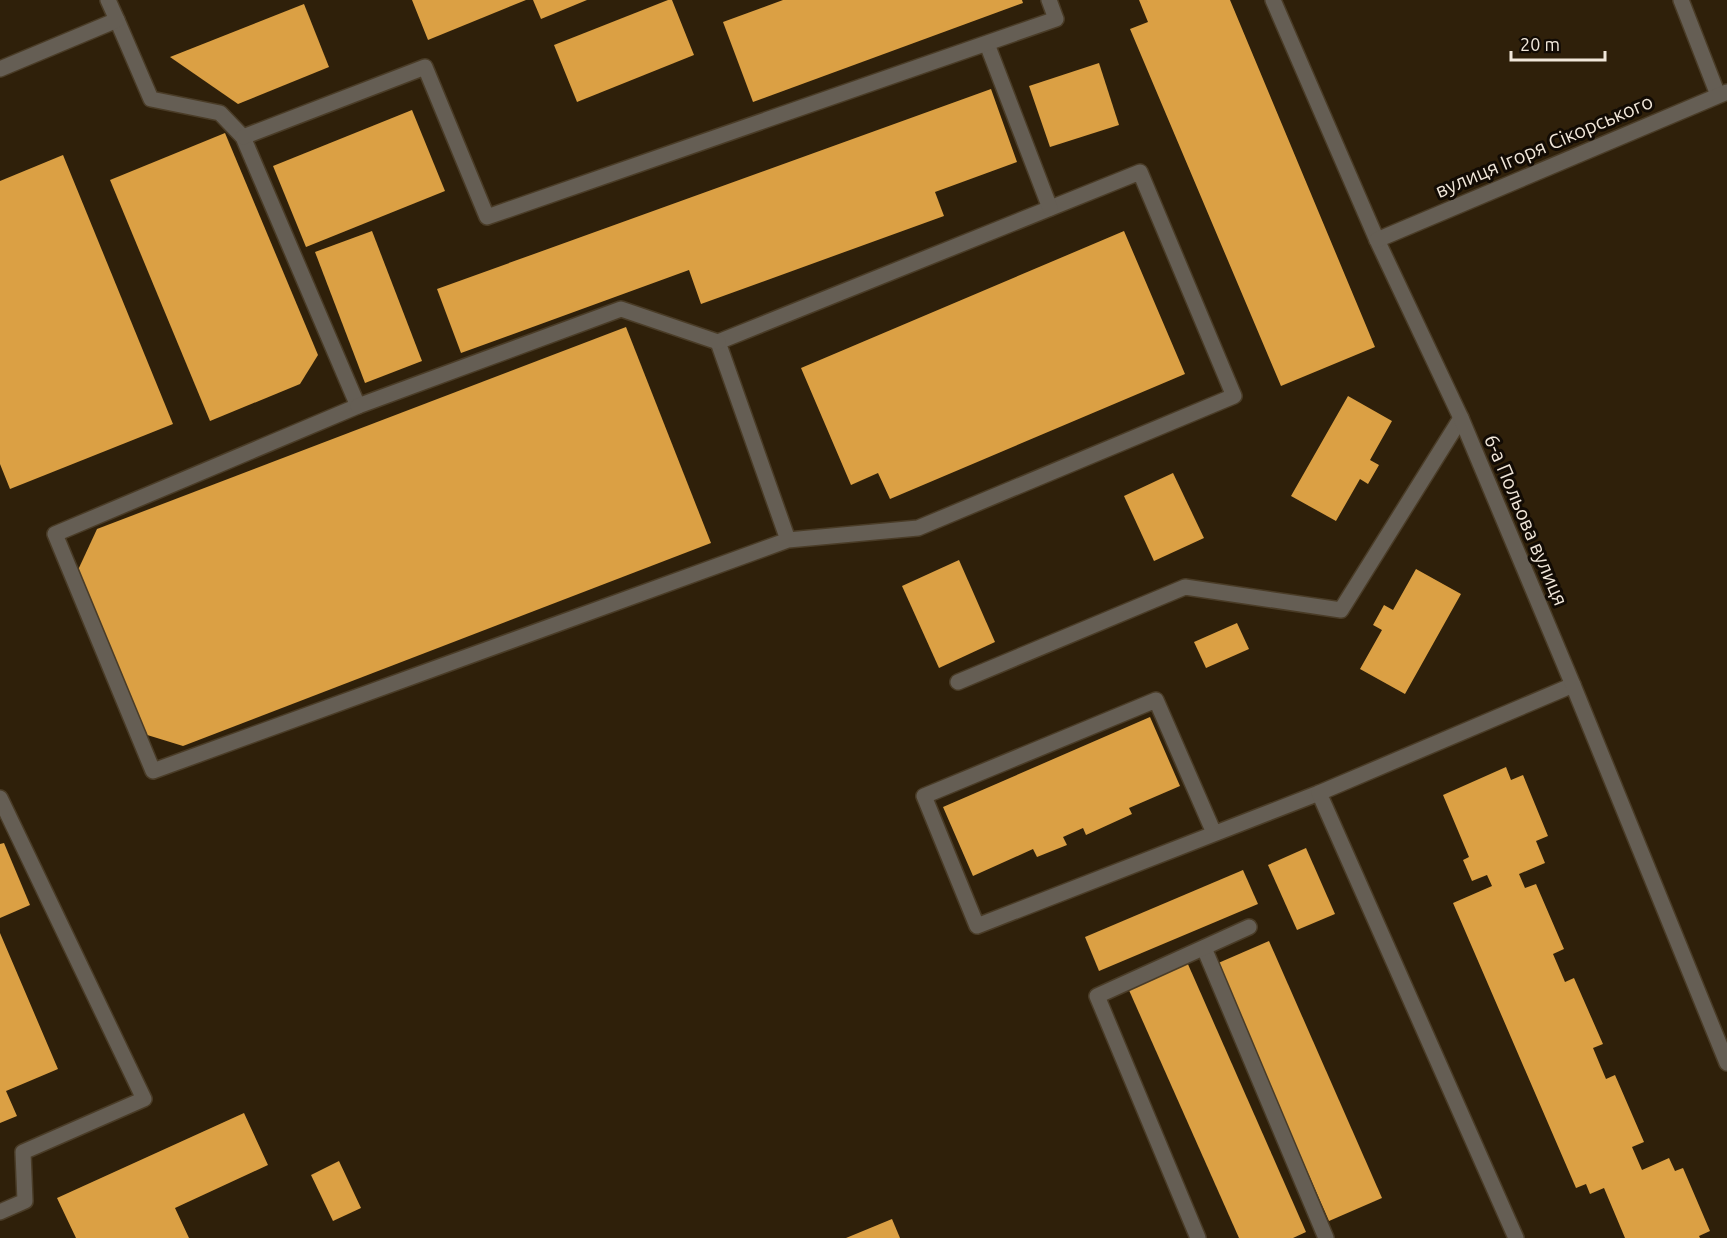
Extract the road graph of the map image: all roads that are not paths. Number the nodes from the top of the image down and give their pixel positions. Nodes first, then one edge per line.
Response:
1 (108, 0) edge
2 (1049, 0) edge
3 (1273, 0) edge
4 (1681, 0) edge
5 (117, 20) junction
6 (987, 44) junction
7 (0, 69) edge
8 (1723, 93) edge
9 (243, 137) junction
10 (1050, 208) junction
11 (1377, 240) junction
12 (718, 342) junction
13 (358, 406) junction
14 (1461, 418) junction
15 (788, 540) junction
16 (958, 682) dead end
17 (1573, 685) junction
18 (1319, 793) junction
19 (0, 798) edge
20 (1214, 833) junction
21 (1249, 927) dead end
22 (1204, 948) junction
23 (1727, 1063) edge
24 (0, 1212) edge
25 (1198, 1238) edge
26 (1326, 1238) edge
27 (1516, 1238) edge

1 - 5 street
2 - 6 street
3 - 11 street, 6-а Польова вулиця
4 - 8 street
5 - 7 street
5 - 9 street
6 - 9 street
6 - 10 street
8 - 11 street, вулиця Ігоря Сікорського
9 - 13 street
10 - 12 street
10 - 15 street
11 - 14 street, 6-а Польова вулиця
12 - 13 street
12 - 15 street
13 - 15 street
14 - 16 street
14 - 17 street, 6-а Польова вулиця
17 - 18 street
17 - 23 street, 6-а Польова вулиця
18 - 20 street
18 - 27 street
19 - 24 street
20 - 20 street
21 - 22 street
22 - 25 street
22 - 26 street

